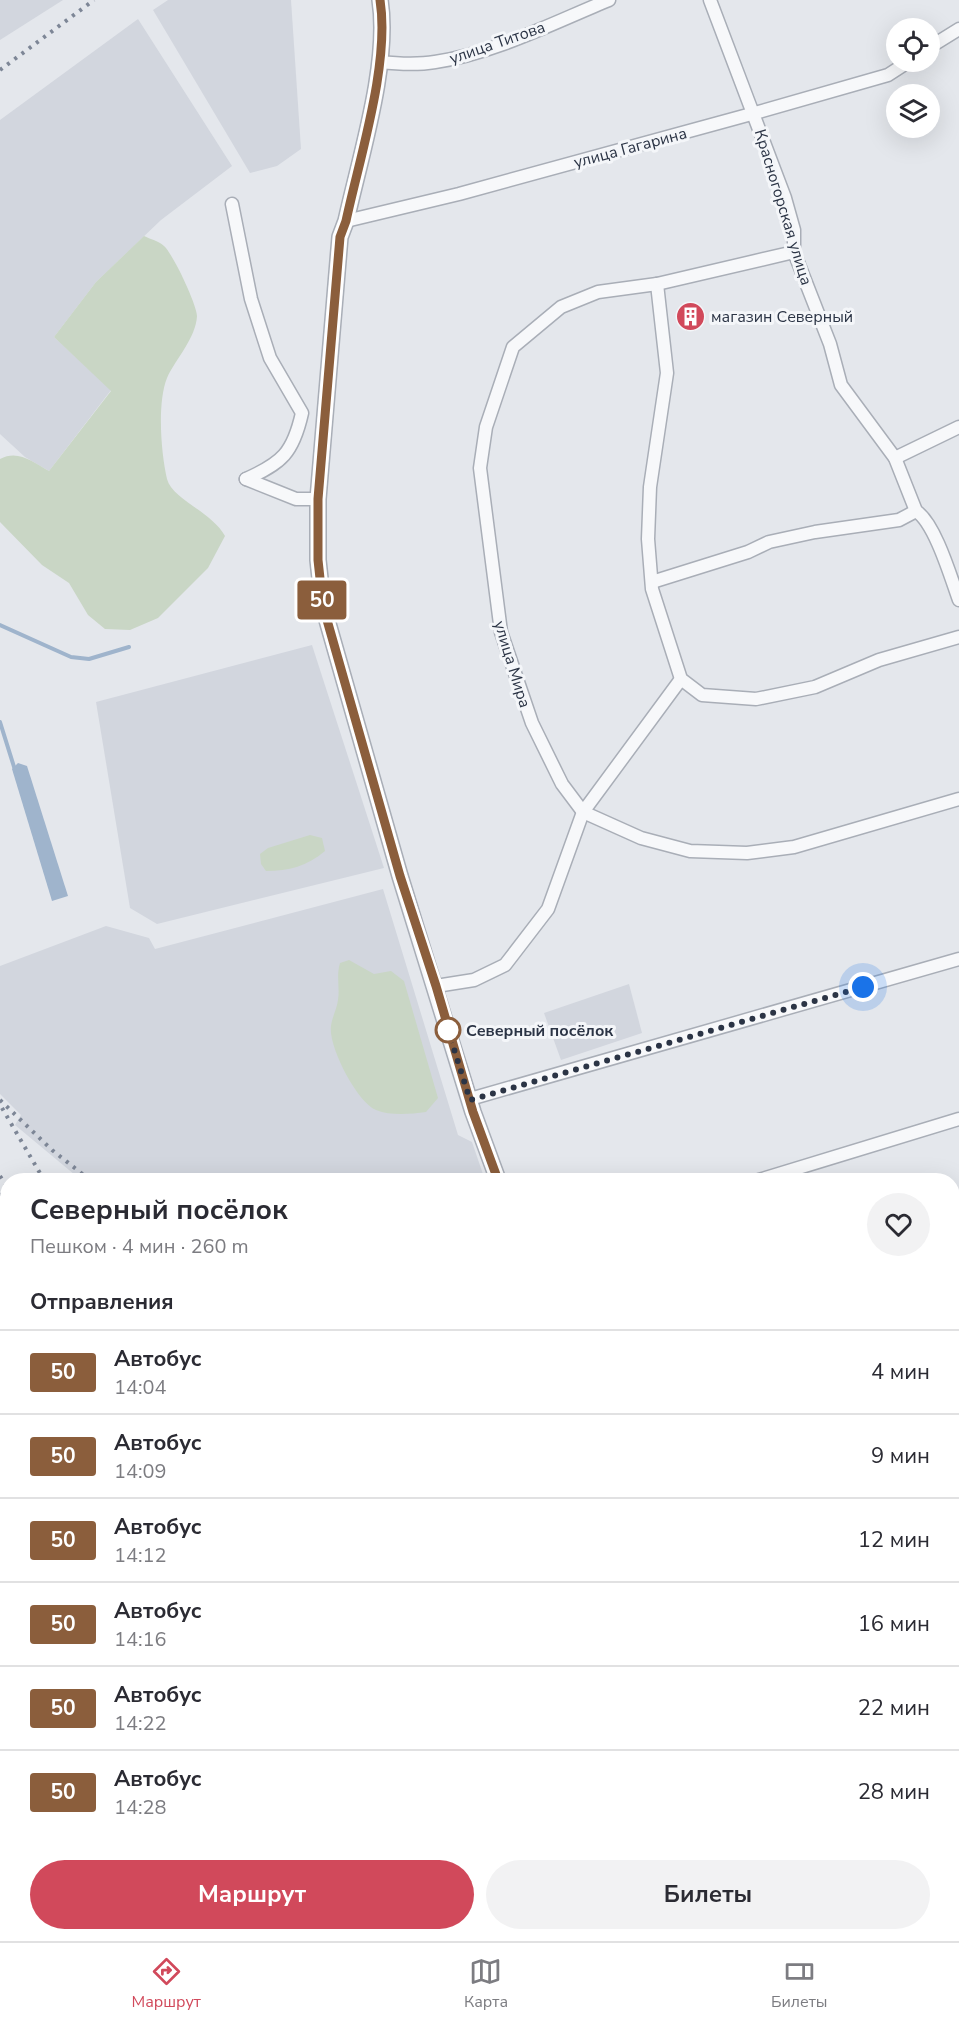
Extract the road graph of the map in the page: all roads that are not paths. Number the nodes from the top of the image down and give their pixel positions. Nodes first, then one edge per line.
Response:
1 (380, 0) edge
2 (609, 0) edge
3 (710, 0) edge
4 (959, 29) edge
5 (940, 41) edge
6 (380, 62) junction
7 (893, 72) edge
8 (755, 113) junction
9 (232, 204) dead end
10 (346, 221) junction
11 (794, 252) junction
12 (657, 284) junction
13 (959, 427) edge
14 (895, 458) junction
15 (318, 499) junction
16 (916, 511) junction
17 (652, 582) junction
18 (959, 600) edge
19 (959, 637) edge
20 (681, 678) junction
21 (959, 799) edge
22 (583, 812) junction
23 (959, 959) edge
24 (436, 986) junction
25 (470, 1100) junction
26 (959, 1119) edge
27 (496, 1173) edge
28 (782, 1173) edge

1 - 6 street
2 - 6 street, улица Титова
3 - 8 street, Красногорская улица
4 - 5 street
6 - 10 street
7 - 8 street, улица Гагарина
8 - 10 street, улица Гагарина
8 - 11 street, Красногорская улица
9 - 15 street
10 - 15 street
11 - 12 street, улица Мира
11 - 14 street, Красногорская улица
12 - 17 street
12 - 22 street, улица Мира
13 - 14 street
14 - 16 street, Красногорская улица
15 - 24 street
16 - 17 street
16 - 18 street, Красногорская улица
17 - 20 street
19 - 20 street
20 - 22 street
21 - 22 street, улица Мира
22 - 24 street
23 - 25 street
24 - 25 street
25 - 27 street
26 - 28 street

